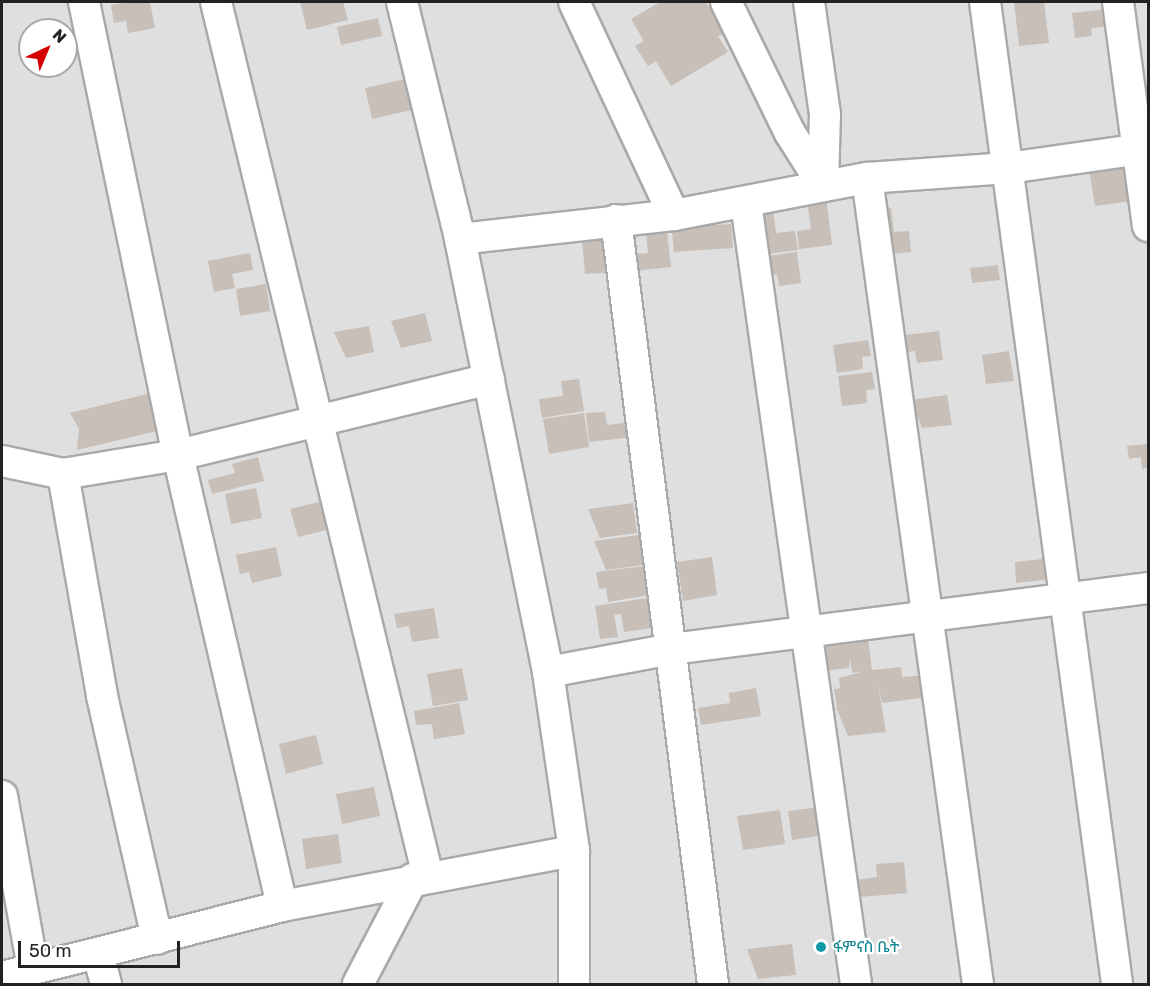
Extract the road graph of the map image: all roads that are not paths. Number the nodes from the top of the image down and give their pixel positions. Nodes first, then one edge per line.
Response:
1 (84, 2) edge
2 (216, 2) edge
3 (402, 2) edge
4 (574, 2) edge
5 (726, 2) edge
6 (809, 2) edge
7 (985, 2) edge
8 (1118, 2) edge
9 (1143, 148) edge
10 (1008, 168) junction
11 (867, 178) junction
12 (823, 185) junction
13 (746, 203) junction
14 (674, 215) junction
15 (616, 220) junction
16 (1149, 226) edge
17 (460, 239) junction
18 (489, 379) junction
19 (320, 419) junction
20 (178, 454) junction
21 (2, 461) edge
22 (63, 474) junction
23 (1149, 588) edge
24 (1066, 596) junction
25 (924, 615) junction
26 (806, 632) junction
27 (672, 649) junction
28 (548, 672) junction
29 (2, 796) edge
30 (574, 851) junction
31 (420, 877) junction
32 (282, 906) junction
33 (157, 939) junction
34 (98, 954) junction
35 (33, 969) junction
36 (2, 977) edge
37 (106, 984) edge
38 (358, 984) edge
39 (574, 984) edge
40 (713, 984) edge
41 (856, 984) edge
42 (978, 984) edge
43 (1117, 984) edge

1 - 20 street
2 - 19 street
3 - 17 street
4 - 14 street
5 - 12 street
6 - 12 street
7 - 10 street
8 - 9 street
9 - 10 street
9 - 16 street
10 - 11 street
10 - 24 street
11 - 12 street
11 - 25 street
12 - 13 street
13 - 14 street
13 - 26 street
14 - 15 street
15 - 17 street
15 - 27 street
17 - 18 street
18 - 19 street
18 - 28 street
19 - 20 street
19 - 31 street
20 - 22 street
20 - 32 street
21 - 22 street
22 - 33 street
23 - 24 street
24 - 25 street
24 - 43 street
25 - 26 street
25 - 42 street
26 - 27 street
26 - 41 street
27 - 28 street
27 - 40 street
28 - 30 street
29 - 35 street
30 - 31 street
30 - 39 street
31 - 32 street
31 - 38 street
32 - 33 street
33 - 34 street
34 - 35 street
34 - 37 street
35 - 36 street

